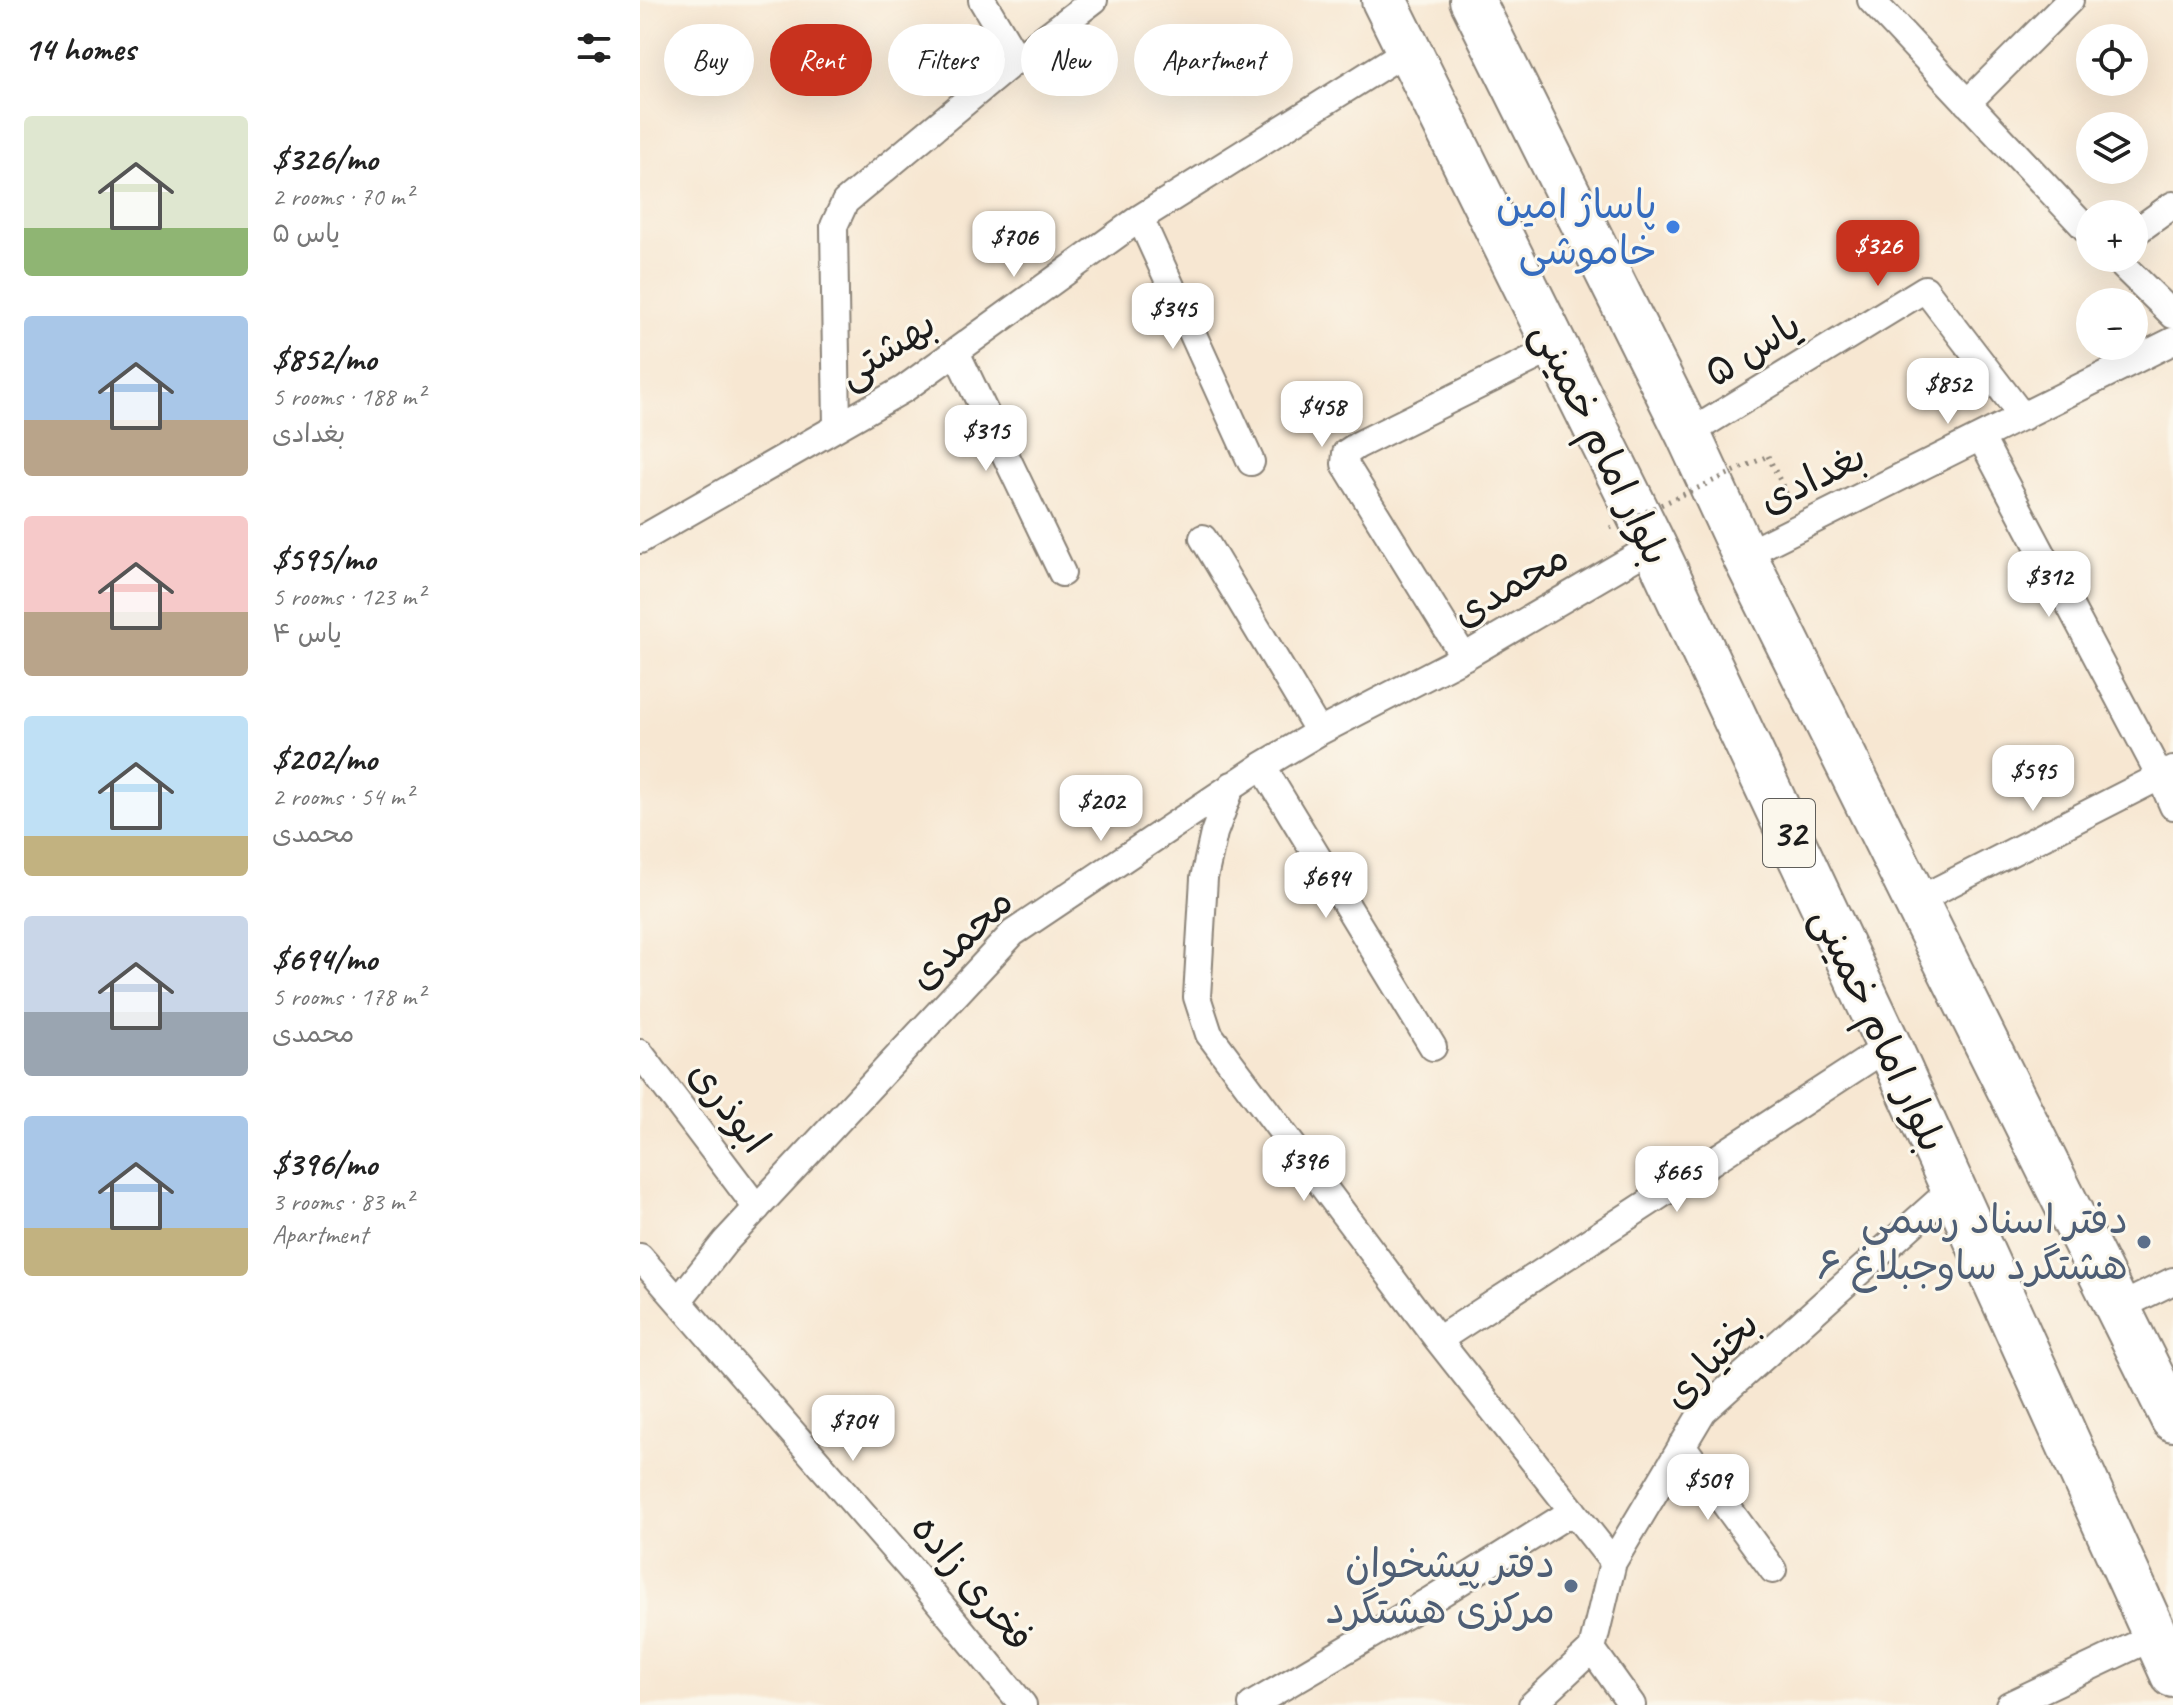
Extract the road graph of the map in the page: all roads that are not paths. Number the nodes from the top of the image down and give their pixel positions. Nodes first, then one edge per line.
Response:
1 (982, 0) edge
2 (1094, 0) edge
3 (1384, 0) edge
4 (1472, 0) edge
5 (1871, 0) edge
6 (2070, 0) edge
7 (1408, 50) junction
8 (1017, 59) junction
9 (1967, 103) junction
10 (2173, 205) edge
11 (1140, 218) junction
12 (2076, 218) edge
13 (2148, 223) edge
14 (2129, 272) edge
15 (2173, 315) edge
16 (2173, 341) edge
17 (1554, 348) junction
18 (956, 352) junction
19 (2023, 417) junction
20 (837, 427) junction
21 (1688, 434) junction
22 (1981, 438) junction
23 (1251, 462) dead end
24 (1203, 538) dead end
25 (640, 540) edge
26 (1654, 546) junction
27 (1744, 555) junction
28 (1062, 573) dead end
29 (1464, 657) junction
30 (1319, 732) junction
31 (1262, 766) junction
32 (2166, 773) edge
33 (1232, 785) junction
34 (2173, 806) edge
35 (1916, 901) junction
36 (1889, 1046) junction
37 (1433, 1047) dead end
38 (640, 1053) edge
39 (1953, 1188) junction
40 (757, 1208) junction
41 (640, 1257) edge
42 (2173, 1281) edge
43 (679, 1300) junction
44 (2118, 1308) junction
45 (1438, 1340) junction
46 (2173, 1418) edge
47 (1682, 1445) junction
48 (1573, 1511) junction
49 (1613, 1562) junction
50 (1773, 1570) dead end
51 (2164, 1642) edge
52 (1592, 1649) junction
53 (2173, 1675) edge
54 (1023, 1705) edge
55 (1252, 1705) edge
56 (1532, 1705) edge
57 (1632, 1705) edge
58 (2009, 1705) edge

1 - 8 street
2 - 8 street
3 - 7 highway, بلوار امام خمینی / 32
4 - 21 highway, بلوار امام خمینی / 32
5 - 9 street
6 - 9 street
7 - 11 street, بهشتی
7 - 17 highway, بلوار امام خمینی / 32
8 - 20 street
9 - 12 street
10 - 13 street
11 - 18 street, بهشتی
11 - 23 street
14 - 15 street
16 - 19 street, بغدادی
17 - 26 highway, بلوار امام خمینی / 32
17 - 29 street
18 - 20 street, بهشتی
18 - 28 street
19 - 21 street, یاس ۵
19 - 22 street, بغدادی
20 - 25 street, بهشتی
21 - 27 highway, بلوار امام خمینی / 32
22 - 27 street, بغدادی
22 - 32 street
24 - 30 street
26 - 29 street, محمدی
26 - 36 highway, بلوار امام خمینی / 32
27 - 35 highway, بلوار امام خمینی / 32
29 - 30 street, محمدی
30 - 31 street, محمدی
31 - 33 street, محمدی
31 - 37 street
32 - 34 street
32 - 35 street
33 - 40 street, محمدی
33 - 45 street
35 - 44 highway, بلوار امام خمینی / 32
36 - 39 highway, بلوار امام خمینی / 32
36 - 45 street
38 - 40 street, ابوذری
39 - 47 street, بختیاری
39 - 51 highway, بلوار امام خمینی / 32
40 - 43 street, محمدی
41 - 43 street, فخری زاده
42 - 44 street
43 - 54 street, فخری زاده
44 - 46 highway, بلوار امام خمینی / 32
45 - 48 street
47 - 49 street, بختیاری
47 - 50 street
48 - 49 street
48 - 55 street
49 - 52 street, بختیاری
51 - 53 highway, بلوار امام خمینی / 32
51 - 58 street
52 - 56 street
52 - 57 street

